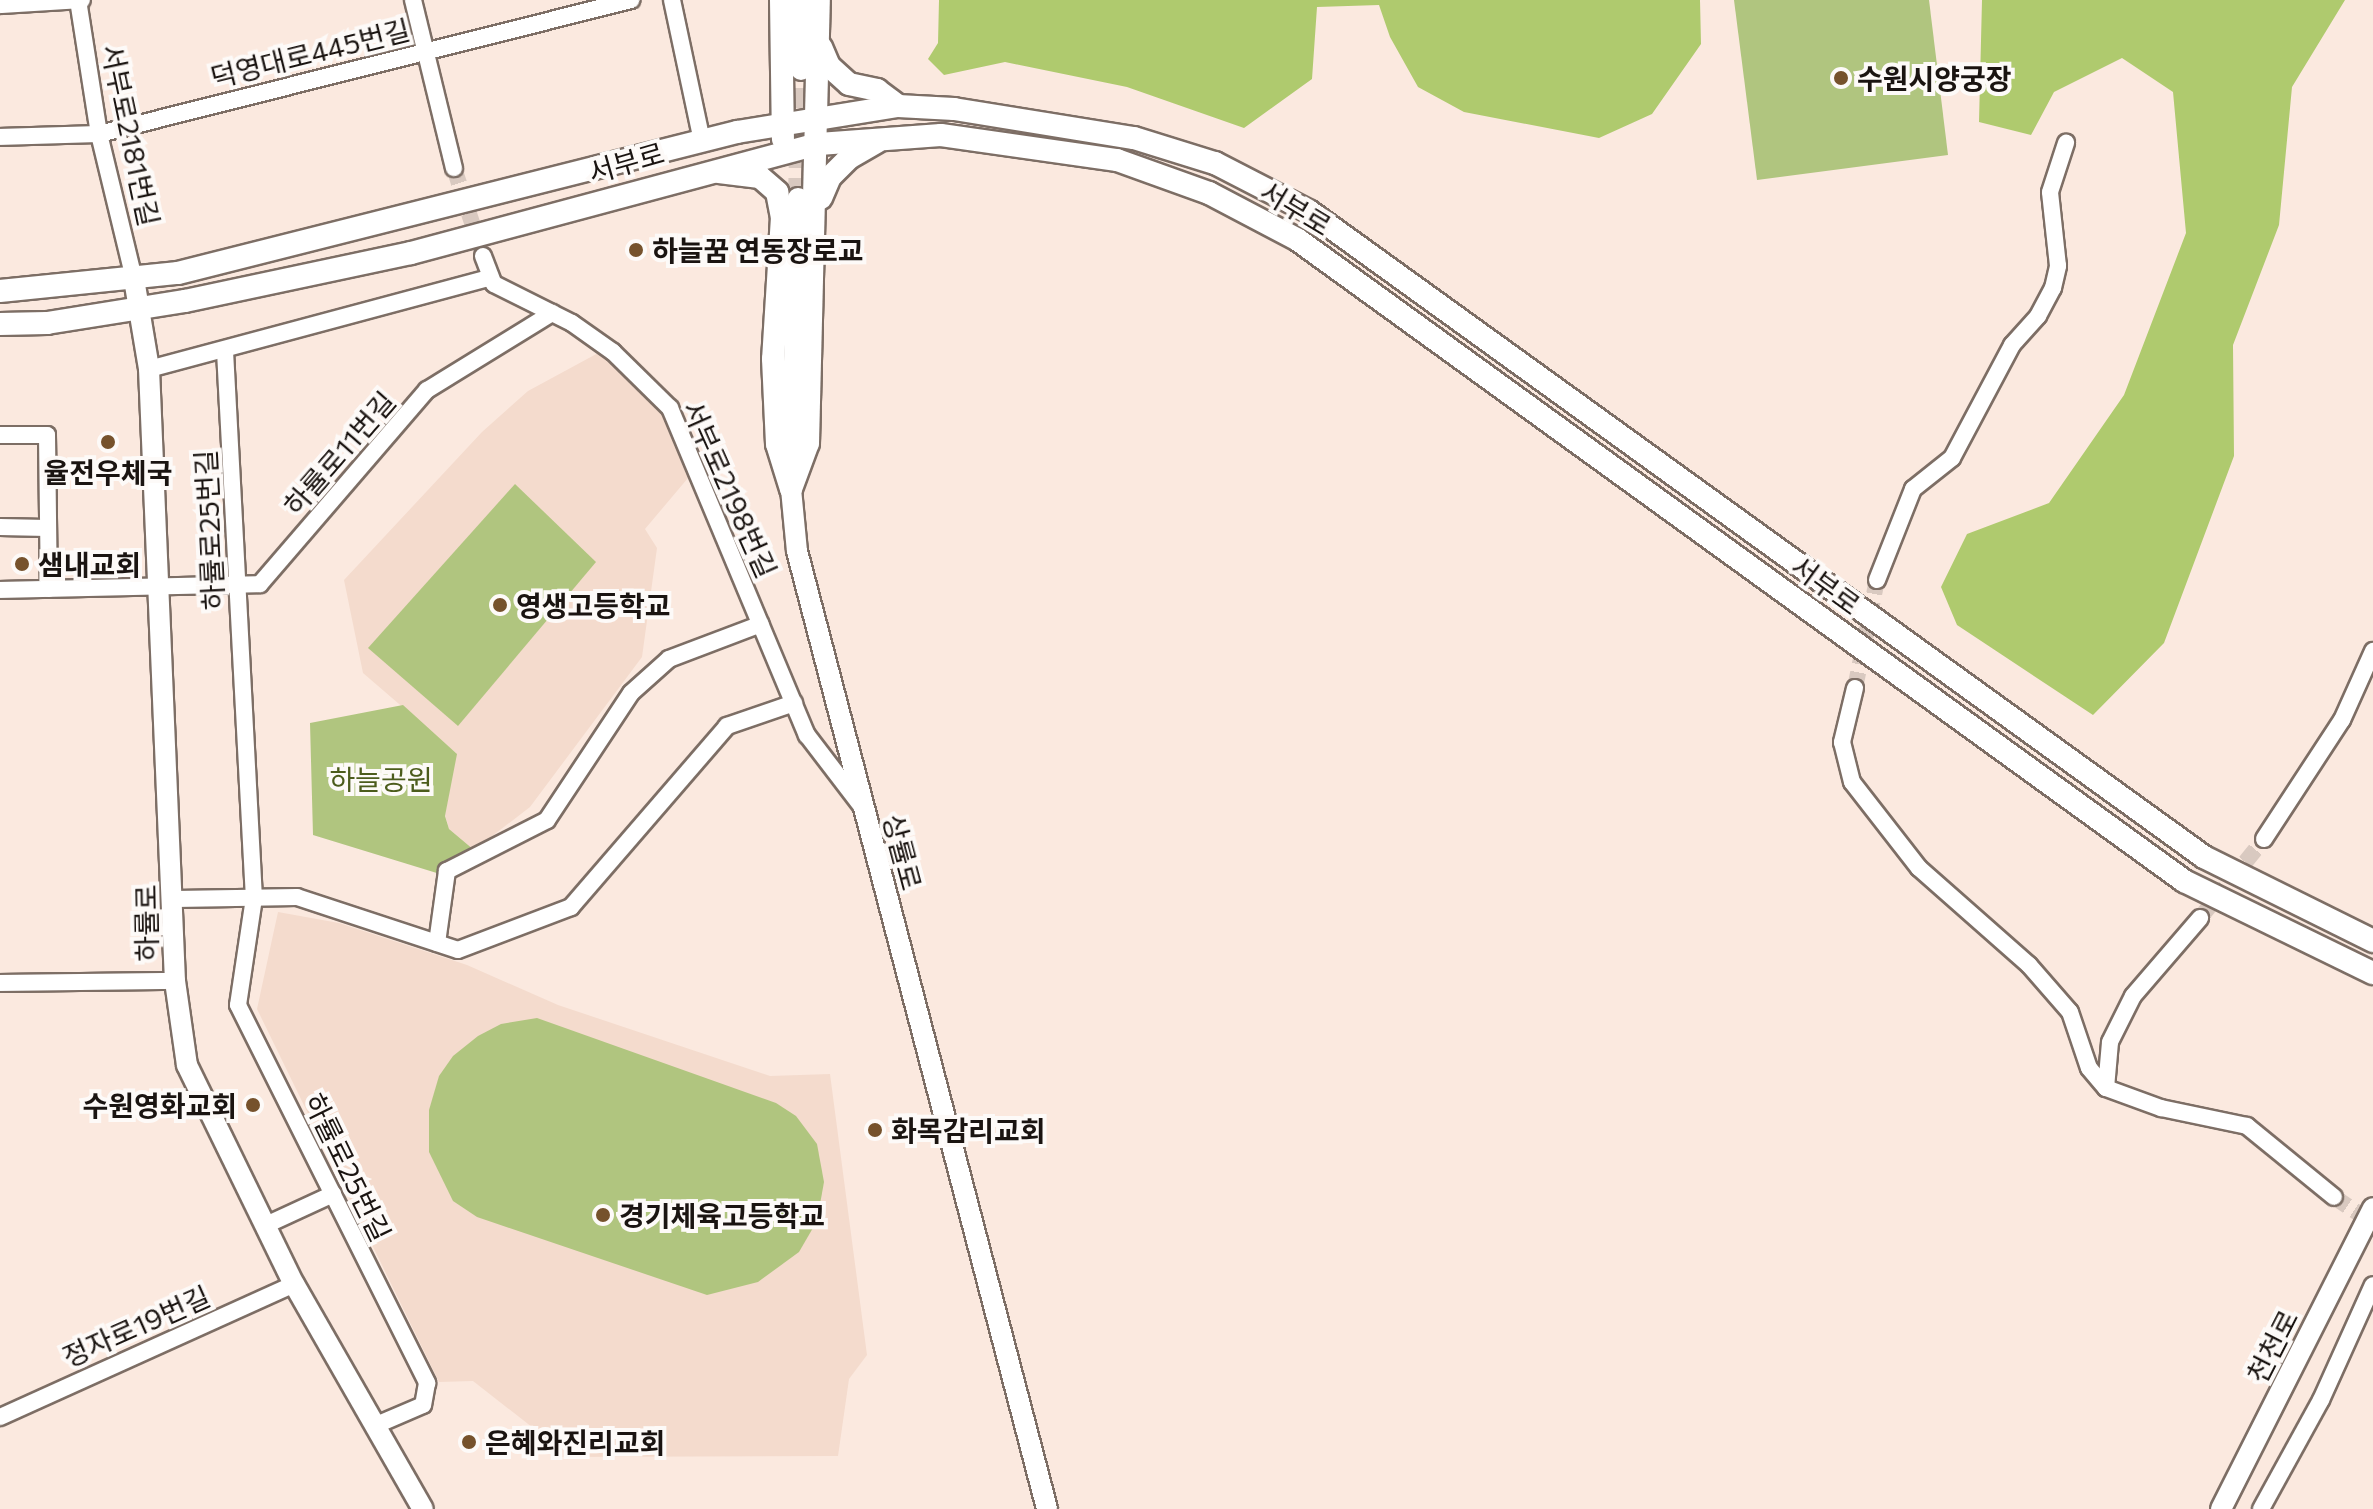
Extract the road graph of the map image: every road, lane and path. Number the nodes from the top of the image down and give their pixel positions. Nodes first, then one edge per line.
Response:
1 (80, 0) edge
2 (413, 0) edge
3 (631, 0) edge
4 (672, 0) edge
5 (781, 0) edge
6 (801, 0) edge
7 (819, 0) edge
8 (0, 5) edge
9 (818, 38) junction
10 (424, 51) junction
11 (801, 70) tunnel mouth
12 (898, 106) junction
13 (819, 118) junction
14 (781, 124) junction
15 (99, 134) junction
16 (0, 137) edge
17 (885, 138) junction
18 (702, 141) junction
19 (2066, 143) dead end
20 (819, 144) junction
21 (785, 150) junction
22 (454, 168) tunnel mouth
23 (709, 170) junction
24 (808, 202) junction
25 (483, 256) tunnel mouth
26 (489, 278) junction
27 (134, 279) junction
28 (0, 291) edge
29 (140, 308) junction
30 (552, 313) junction
31 (0, 324) edge
32 (225, 351) junction
33 (149, 369) junction
34 (0, 435) edge
35 (791, 489) junction
36 (0, 527) edge
37 (47, 528) junction
38 (1877, 580) tunnel mouth
39 (238, 585) junction
40 (158, 588) junction
41 (49, 589) junction
42 (0, 590) edge
43 (761, 624) junction
44 (2373, 651) edge
45 (1855, 688) tunnel mouth
46 (794, 703) junction
47 (862, 807) junction
48 (2264, 839) tunnel mouth
49 (254, 898) junction
50 (175, 899) junction
51 (2200, 918) tunnel mouth
52 (2373, 941) edge
53 (437, 943) junction
54 (2373, 973) edge
55 (175, 981) junction
56 (0, 983) edge
57 (2106, 1088) junction
58 (333, 1194) junction
59 (2334, 1197) tunnel mouth
60 (2373, 1208) edge
61 (266, 1225) junction
62 (294, 1284) junction
63 (2373, 1285) edge
64 (0, 1417) edge
65 (374, 1426) junction
66 (422, 1509) edge
67 (1047, 1509) edge
68 (2221, 1509) edge
69 (2261, 1509) edge

1 - 8 street
1 - 15 street, 서부로2181번길
2 - 10 street
3 - 10 street, 덕영대로445번길
4 - 18 street
5 - 14 main road
6 - 11 street
7 - 9 main road
9 - 12 main road
9 - 13 main road
10 - 15 street, 덕영대로445번길
10 - 22 street
12 - 13 main road, 서부로
12 - 52 main road, 서부로
13 - 14 main road, 서부로
13 - 20 main road
14 - 18 main road, 서부로
14 - 21 main road
15 - 16 street, 덕영대로445번길
15 - 27 street, 서부로2181번길
17 - 20 main road, 서부로
17 - 24 main road
17 - 54 main road, 서부로
18 - 27 main road, 서부로
19 - 38 street
20 - 21 main road, 서부로
20 - 24 main road
21 - 23 main road, 서부로
23 - 29 main road, 서부로
23 - 35 main road
24 - 35 main road
25 - 26 street
26 - 30 street, 서부로2198번길
26 - 32 street
27 - 28 main road, 서부로
27 - 29 street, 하률로
29 - 31 main road, 서부로
29 - 33 street, 하률로
30 - 39 street, 하률로11번길
30 - 43 street, 서부로2198번길
32 - 33 street
32 - 39 street, 하률로25번길
33 - 40 street, 하률로
34 - 37 street
35 - 47 street, 상률로
36 - 37 street
37 - 41 street
39 - 40 street, 하률로11번길
39 - 49 street, 하률로25번길
40 - 41 street, 하률로11번길
40 - 50 street, 하률로
41 - 42 street, 하률로11번길
43 - 46 street, 서부로2198번길
43 - 53 street
44 - 48 street
45 - 57 street
46 - 47 street, 서부로2198번길
46 - 53 street
47 - 67 street, 상률로
49 - 50 street
49 - 53 street
49 - 58 street, 하률로25번길
50 - 55 street, 하률로
51 - 57 street
55 - 56 street
55 - 61 street, 하률로
57 - 59 street
58 - 61 street
58 - 65 street, 하률로25번길
60 - 68 street, 천천로
61 - 62 street, 하률로
62 - 64 street, 정자로19번길
62 - 65 street, 하률로
63 - 69 street
65 - 66 street, 하률로

